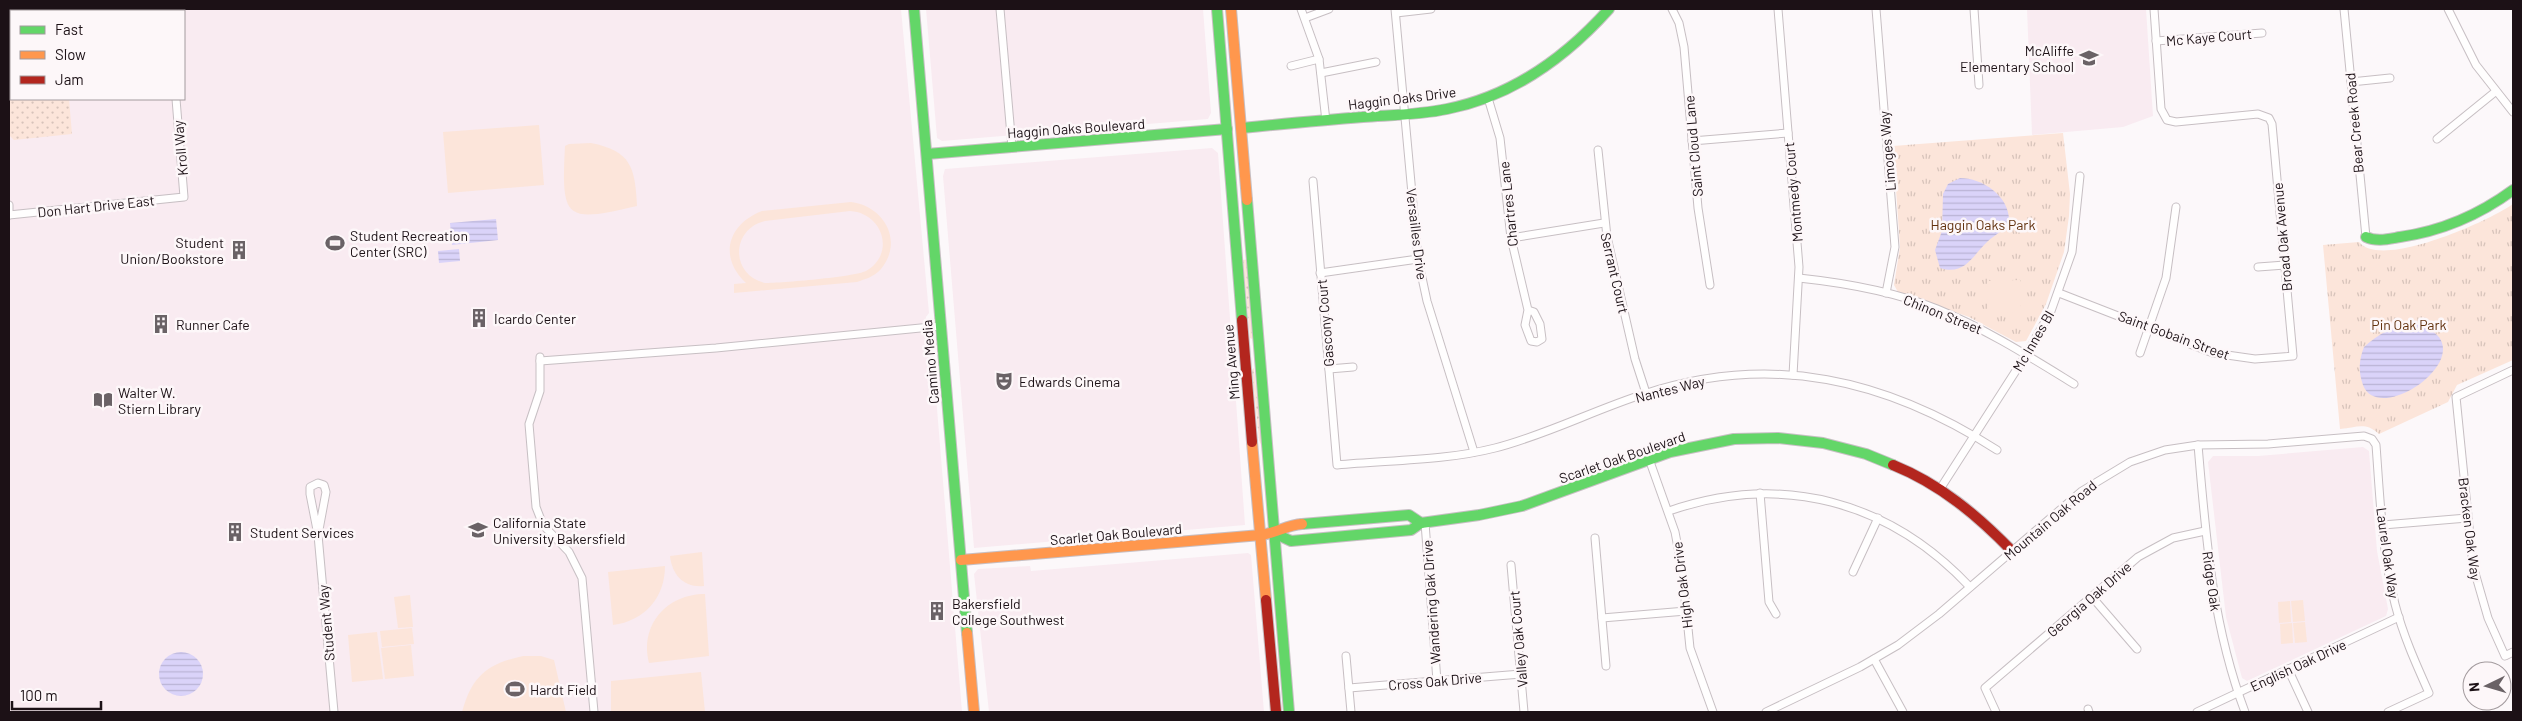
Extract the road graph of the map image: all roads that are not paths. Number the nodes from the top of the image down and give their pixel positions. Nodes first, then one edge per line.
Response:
1 (914, 9) edge
2 (1000, 9) edge
3 (1217, 9) edge
4 (1231, 9) edge
5 (1301, 9) edge
6 (1330, 9) edge
7 (1431, 9) edge
8 (1609, 9) edge
9 (1672, 9) edge
10 (1778, 9) edge
11 (1876, 9) edge
12 (1974, 9) edge
13 (2154, 9) edge
14 (2344, 9) edge
15 (2448, 9) edge
16 (1395, 11) edge
17 (1305, 18) junction
18 (2262, 33) dead end
19 (2156, 41) junction
20 (1319, 59) junction
21 (1376, 62) dead end
22 (1291, 66) dead end
23 (1322, 73) junction
24 (2390, 78) dead end
25 (2351, 82) junction
26 (1979, 85) dead end
27 (2495, 92) junction
28 (1488, 98) junction
29 (176, 100) edge
30 (2513, 112) edge
31 (1404, 114) junction
32 (1326, 121) junction
33 (1242, 128) junction
34 (1227, 129) junction
35 (1788, 133) junction
36 (2437, 140) dead end
37 (1692, 141) junction
38 (1012, 147) junction
39 (1598, 150) dead end
40 (927, 154) junction
41 (2080, 176) dead end
42 (1313, 181) dead end
43 (2513, 190) edge
44 (184, 197) joint
45 (9, 205) edge
46 (2176, 207) dead end
47 (9, 215) edge
48 (1604, 223) junction
49 (2366, 236) joint
50 (1510, 238) junction
51 (1418, 259) junction
52 (2285, 265) junction
53 (2258, 267) dead end
54 (1320, 273) junction
55 (1799, 278) junction
56 (1710, 284) dead end
57 (2059, 292) junction
58 (1886, 293) junction
59 (1528, 310) dead end
60 (941, 326) junction
61 (2150, 328) junction
62 (2140, 353) dead end
63 (2026, 355) junction
64 (2293, 356) joint
65 (1354, 367) dead end
66 (1328, 369) junction
67 (2513, 370) edge
68 (1792, 376) junction
69 (2074, 384) dead end
70 (1646, 393) junction
71 (1974, 436) junction
72 (2372, 439) joint
73 (2198, 445) junction
74 (1997, 450) dead end
75 (1474, 452) junction
76 (1649, 459) junction
77 (1337, 465) joint
78 (1940, 489) junction
79 (1760, 493) junction
80 (1669, 511) junction
81 (1878, 518) junction
82 (2467, 518) junction
83 (1423, 523) junction
84 (2383, 525) junction
85 (2205, 531) junction
86 (1274, 533) junction
87 (318, 535) junction
88 (1261, 535) junction
89 (1595, 538) dead end
90 (2012, 551) junction
91 (961, 560) junction
92 (1511, 565) dead end
93 (1853, 572) dead end
94 (1970, 588) junction
95 (2092, 596) junction
96 (1686, 610) junction
97 (1776, 614) dead end
98 (2399, 617) junction
99 (1602, 618) junction
100 (2137, 649) dead end
101 (2513, 652) edge
102 (1346, 656) dead end
103 (1874, 659) junction
104 (1606, 666) dead end
105 (2288, 669) junction
106 (1521, 674) junction
107 (1437, 681) junction
108 (1348, 688) junction
109 (2238, 693) junction
110 (334, 712) edge
111 (594, 712) edge
112 (974, 712) edge
113 (1276, 712) edge
114 (1289, 712) edge
115 (1351, 712) edge
116 (1524, 712) edge
117 (1713, 712) edge
118 (1766, 712) edge
119 (1903, 712) edge
120 (1996, 712) edge
121 (2197, 712) edge
122 (2245, 712) edge
123 (2308, 712) edge
124 (2388, 712) edge

1 - 40 street, Camino Media
2 - 38 street
3 - 34 street, Ming Avenue
4 - 33 street
5 - 17 street
6 - 17 street
7 - 16 street
8 - 28 street, Haggin Oaks Drive
9 - 37 street, Saint Cloud Lane
10 - 35 street, Montmedy Court
11 - 58 street, Limoges Way
12 - 26 street
13 - 19 street
14 - 25 street, Bear Creek Road
15 - 27 street
16 - 31 street, Versailles Drive
17 - 20 street
18 - 19 street, Mc Kaye Court
19 - 52 street, Broad Oak Avenue
20 - 22 street
20 - 23 street
21 - 23 street
23 - 32 street
24 - 25 street
25 - 49 street, Bear Creek Road
27 - 30 street
27 - 36 street
28 - 31 street, Haggin Oaks Drive
28 - 50 street, Chartres Lane
29 - 44 street, Kroll Way
31 - 32 street, Haggin Oaks Drive
31 - 51 street, Versailles Drive
32 - 33 street, Haggin Oaks Drive
33 - 34 street, Haggin Oaks Drive
33 - 86 street
34 - 38 street, Haggin Oaks Boulevard
34 - 88 street, Ming Avenue
35 - 37 street
35 - 55 street, Montmedy Court
37 - 56 street, Saint Cloud Lane
38 - 40 street, Haggin Oaks Boulevard
39 - 48 street, Serrant Court
40 - 60 street, Camino Media
41 - 57 street, Mc Innes Bl
42 - 54 street, Gascony Court
43 - 49 street
44 - 47 street, Don Hart Drive East
45 - 47 street
46 - 61 street
48 - 50 street
48 - 70 street, Serrant Court
50 - 59 street, Chartres Lane
51 - 54 street
51 - 75 street, Versailles Drive
52 - 53 street
52 - 64 street, Broad Oak Avenue
54 - 66 street, Gascony Court
55 - 58 street, Chinon Street
55 - 68 street, Montmedy Court
57 - 61 street, Saint Gobain Street
57 - 63 street, Mc Innes Bl
58 - 63 street, Chinon Street
60 - 91 street, Camino Media
60 - 111 street
61 - 62 street
61 - 64 street, Saint Gobain Street
63 - 69 street, Chinon Street
63 - 71 street, Mc Innes Bl
65 - 66 street
66 - 77 street, Gascony Court
67 - 82 street, Bracken Oak Way
68 - 70 street, Nantes Way
68 - 71 street, Nantes Way
70 - 75 street, Nantes Way
71 - 74 street, Nantes Way
71 - 78 street, Mc Innes Bl
72 - 73 street, Mountain Oak Road
72 - 84 street, Laurel Oak Way
73 - 85 street, Ridge Oak
73 - 90 street, Mountain Oak Road
75 - 77 street, Nantes Way
76 - 78 street, Scarlet Oak Boulevard
76 - 80 street, High Oak Drive
76 - 83 street, Scarlet Oak Boulevard
78 - 90 street, Scarlet Oak Boulevard
79 - 80 street
79 - 81 street
79 - 97 street
80 - 96 street, High Oak Drive
81 - 93 street
81 - 94 street
82 - 84 street
82 - 101 street, Bracken Oak Way
83 - 86 street, Scarlet Oak Boulevard
83 - 86 street, Scarlet Oak Boulevard
83 - 107 street, Wandering Oak Drive
84 - 98 street, Laurel Oak Way
85 - 95 street, Georgia Oak Drive
85 - 109 street, Ridge Oak
86 - 88 street, Scarlet Oak Boulevard
86 - 114 street
87 - 87 street, Student Way
87 - 110 street, Student Way
88 - 91 street, Scarlet Oak Boulevard
88 - 113 street, Ming Avenue
89 - 99 street
90 - 94 street, Mountain Oak Road
91 - 112 street, Camino Media
92 - 106 street, Valley Oak Court
94 - 103 street, Mountain Oak Road
95 - 100 street
95 - 120 street, Georgia Oak Drive
96 - 99 street
96 - 117 street, High Oak Drive
98 - 105 street, English Oak Drive
98 - 124 street, Laurel Oak Way
99 - 104 street
102 - 108 street
103 - 118 street, Mountain Oak Road
103 - 119 street
105 - 109 street, English Oak Drive
105 - 123 street
106 - 107 street, Cross Oak Drive
106 - 116 street, Valley Oak Court
107 - 108 street, Cross Oak Drive
108 - 115 street
109 - 121 street, English Oak Drive
109 - 122 street, Ridge Oak

